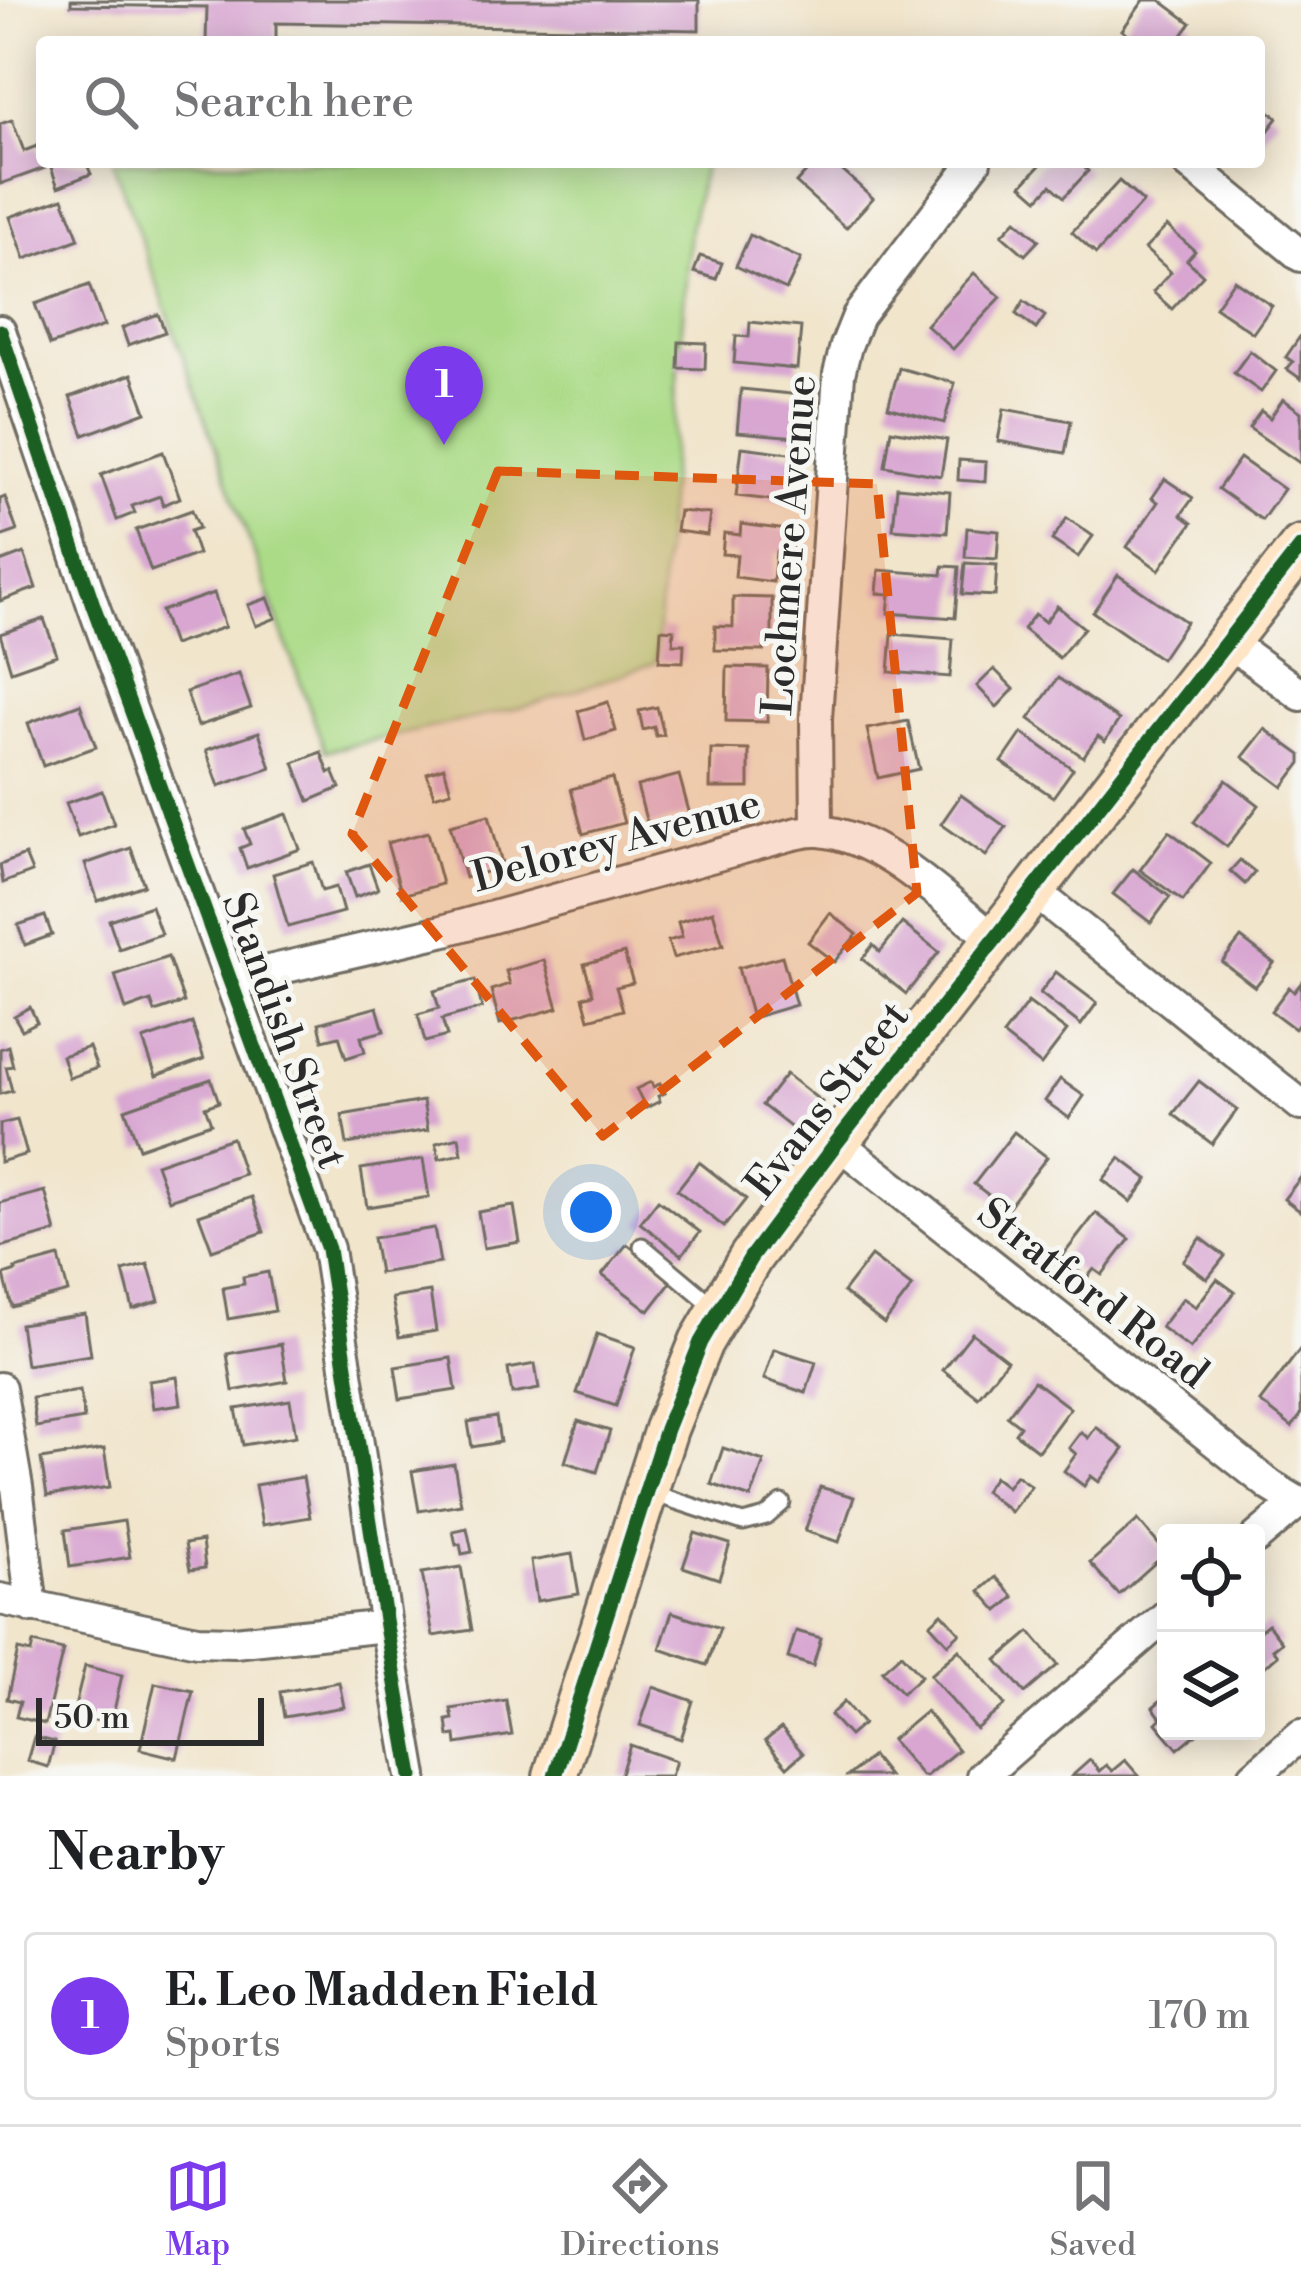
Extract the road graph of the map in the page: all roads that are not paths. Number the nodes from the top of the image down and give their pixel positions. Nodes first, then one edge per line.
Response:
1 (969, 168) edge
2 (1193, 168) edge
3 (1301, 256) edge
4 (0, 331) edge
5 (1301, 547) edge
6 (1227, 641) junction
7 (1301, 695) edge
8 (817, 831) junction
9 (1034, 891) junction
10 (995, 940) junction
11 (230, 980) junction
12 (1301, 1105) edge
13 (837, 1142) junction
14 (642, 1246) dead end
15 (718, 1310) junction
16 (0, 1388) edge
17 (646, 1492) junction
18 (782, 1503) dead end
19 (1299, 1503) edge
20 (1265, 1531) edge
21 (0, 1599) edge
22 (32, 1606) junction
23 (1157, 1624) edge
24 (386, 1626) junction
25 (1301, 1735) edge
26 (412, 1776) edge
27 (555, 1776) edge
28 (982, 1776) edge
29 (1254, 1776) edge

1 - 8 street, Lochmere Avenue
2 - 3 street
4 - 11 street, Standish Street
5 - 6 street, Evans Street
6 - 7 street
6 - 9 street, Evans Street
8 - 10 street, Delorey Avenue
8 - 11 street, Delorey Avenue
9 - 10 street, Evans Street
9 - 12 street
10 - 13 street, Evans Street
11 - 24 street, Standish Street
13 - 15 street, Evans Street
13 - 19 street, Stratford Road
14 - 15 lane
15 - 17 street, Evans Street
16 - 22 street
17 - 18 lane
17 - 27 street, Evans Street
19 - 20 street
21 - 22 street
22 - 24 street
23 - 28 street
24 - 26 street, Standish Street
25 - 29 street

